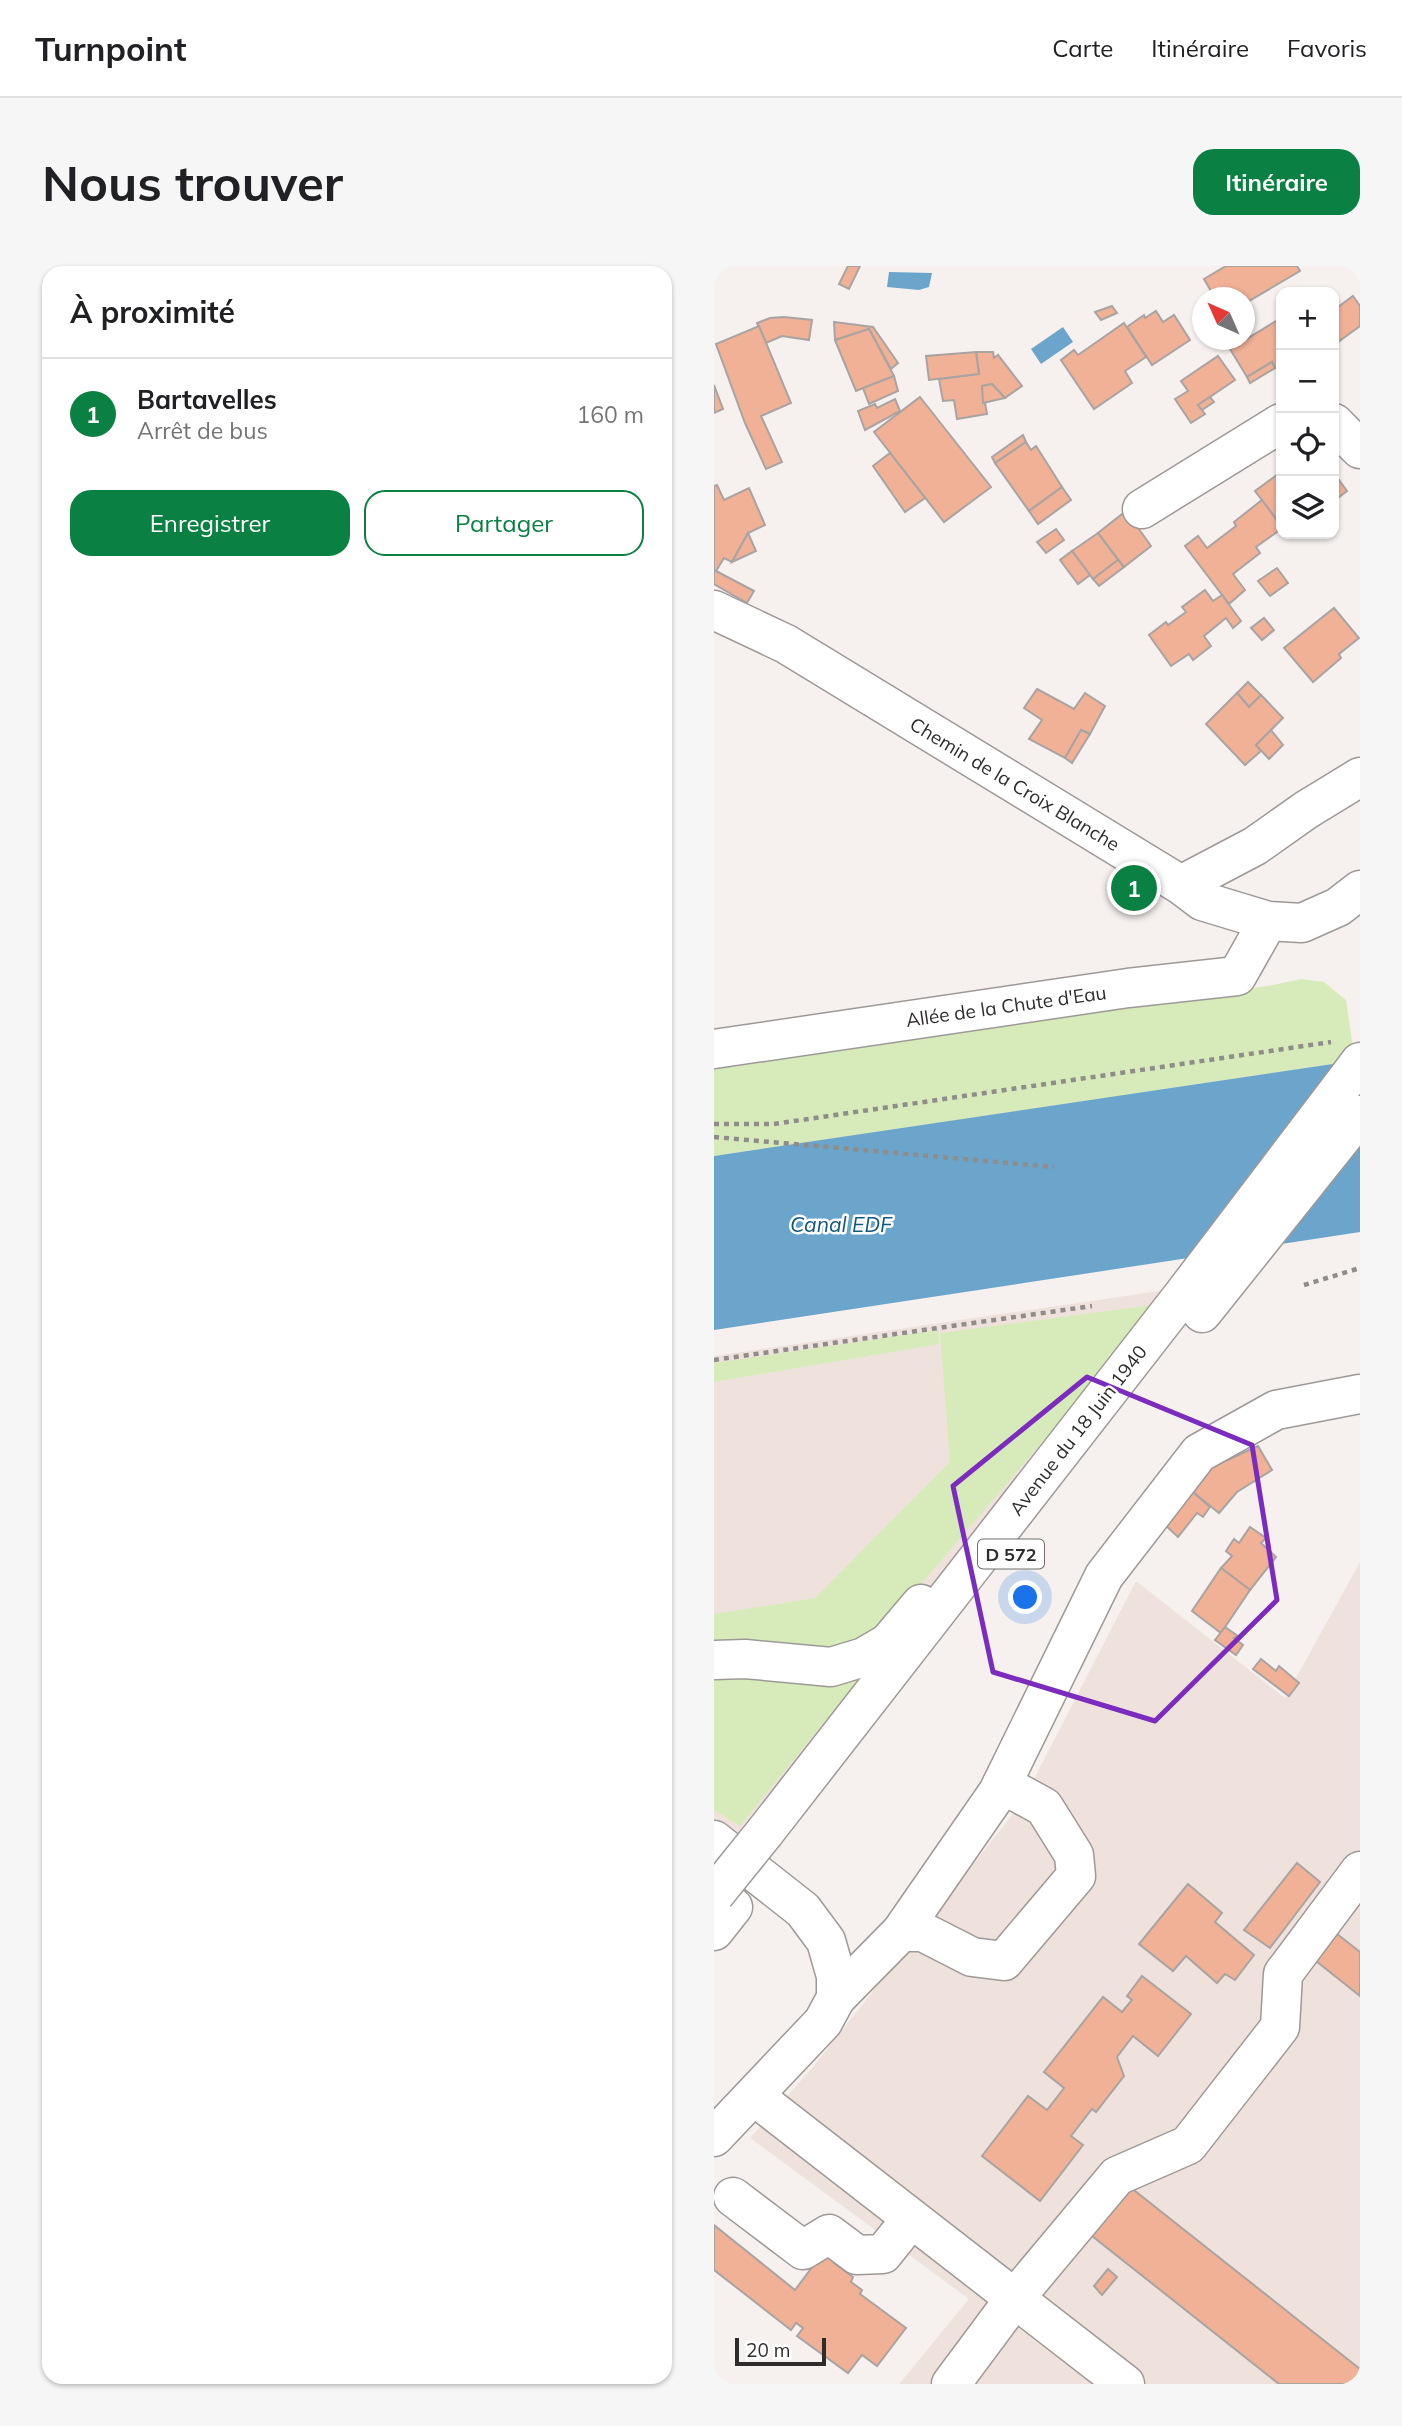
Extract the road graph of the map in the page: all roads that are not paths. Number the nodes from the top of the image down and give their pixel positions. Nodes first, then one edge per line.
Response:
1 (1276, 426) edge
2 (1339, 428) edge
3 (1360, 449) edge
4 (1142, 509) dead end
5 (714, 610) edge
6 (1360, 777) edge
7 (1181, 885) junction
8 (1360, 890) edge
9 (1268, 922) junction
10 (714, 1049) edge
11 (1345, 1052) edge
12 (1360, 1115) edge
13 (1360, 1394) edge
14 (1087, 1417) junction
15 (714, 1660) edge
16 (1002, 1784) junction
17 (773, 1839) junction
18 (714, 1840) edge
19 (1360, 1871) edge
20 (719, 1907) edge
21 (901, 1932) junction
22 (835, 1998) junction
23 (754, 2096) junction
24 (714, 2137) edge
25 (733, 2197) dead end
26 (911, 2218) junction
27 (1014, 2298) junction
28 (951, 2384) edge
29 (1125, 2384) edge

1 - 4 street
2 - 3 street
5 - 7 street, Chemin de la Croix Blanche
6 - 7 street
7 - 9 street, Chemin de la Croix Blanche
8 - 9 street, Chemin de la Croix Blanche
9 - 10 street, Allée de la Chute d'Eau
11 - 14 street, Avenue du 18 Juin 1940 / D 572
12 - 17 street, Avenue du 18 Juin 1940 / D 572
13 - 16 street
14 - 15 street
14 - 17 street, Avenue du 18 Juin 1940 / D 572
16 - 21 street
16 - 21 street
17 - 20 street, Avenue du 18 Juin 1940 / D 572, bridge
18 - 22 street
19 - 27 street
21 - 22 street
22 - 23 street
23 - 24 street
23 - 26 street
25 - 26 street
26 - 27 street
27 - 28 street
27 - 29 street

